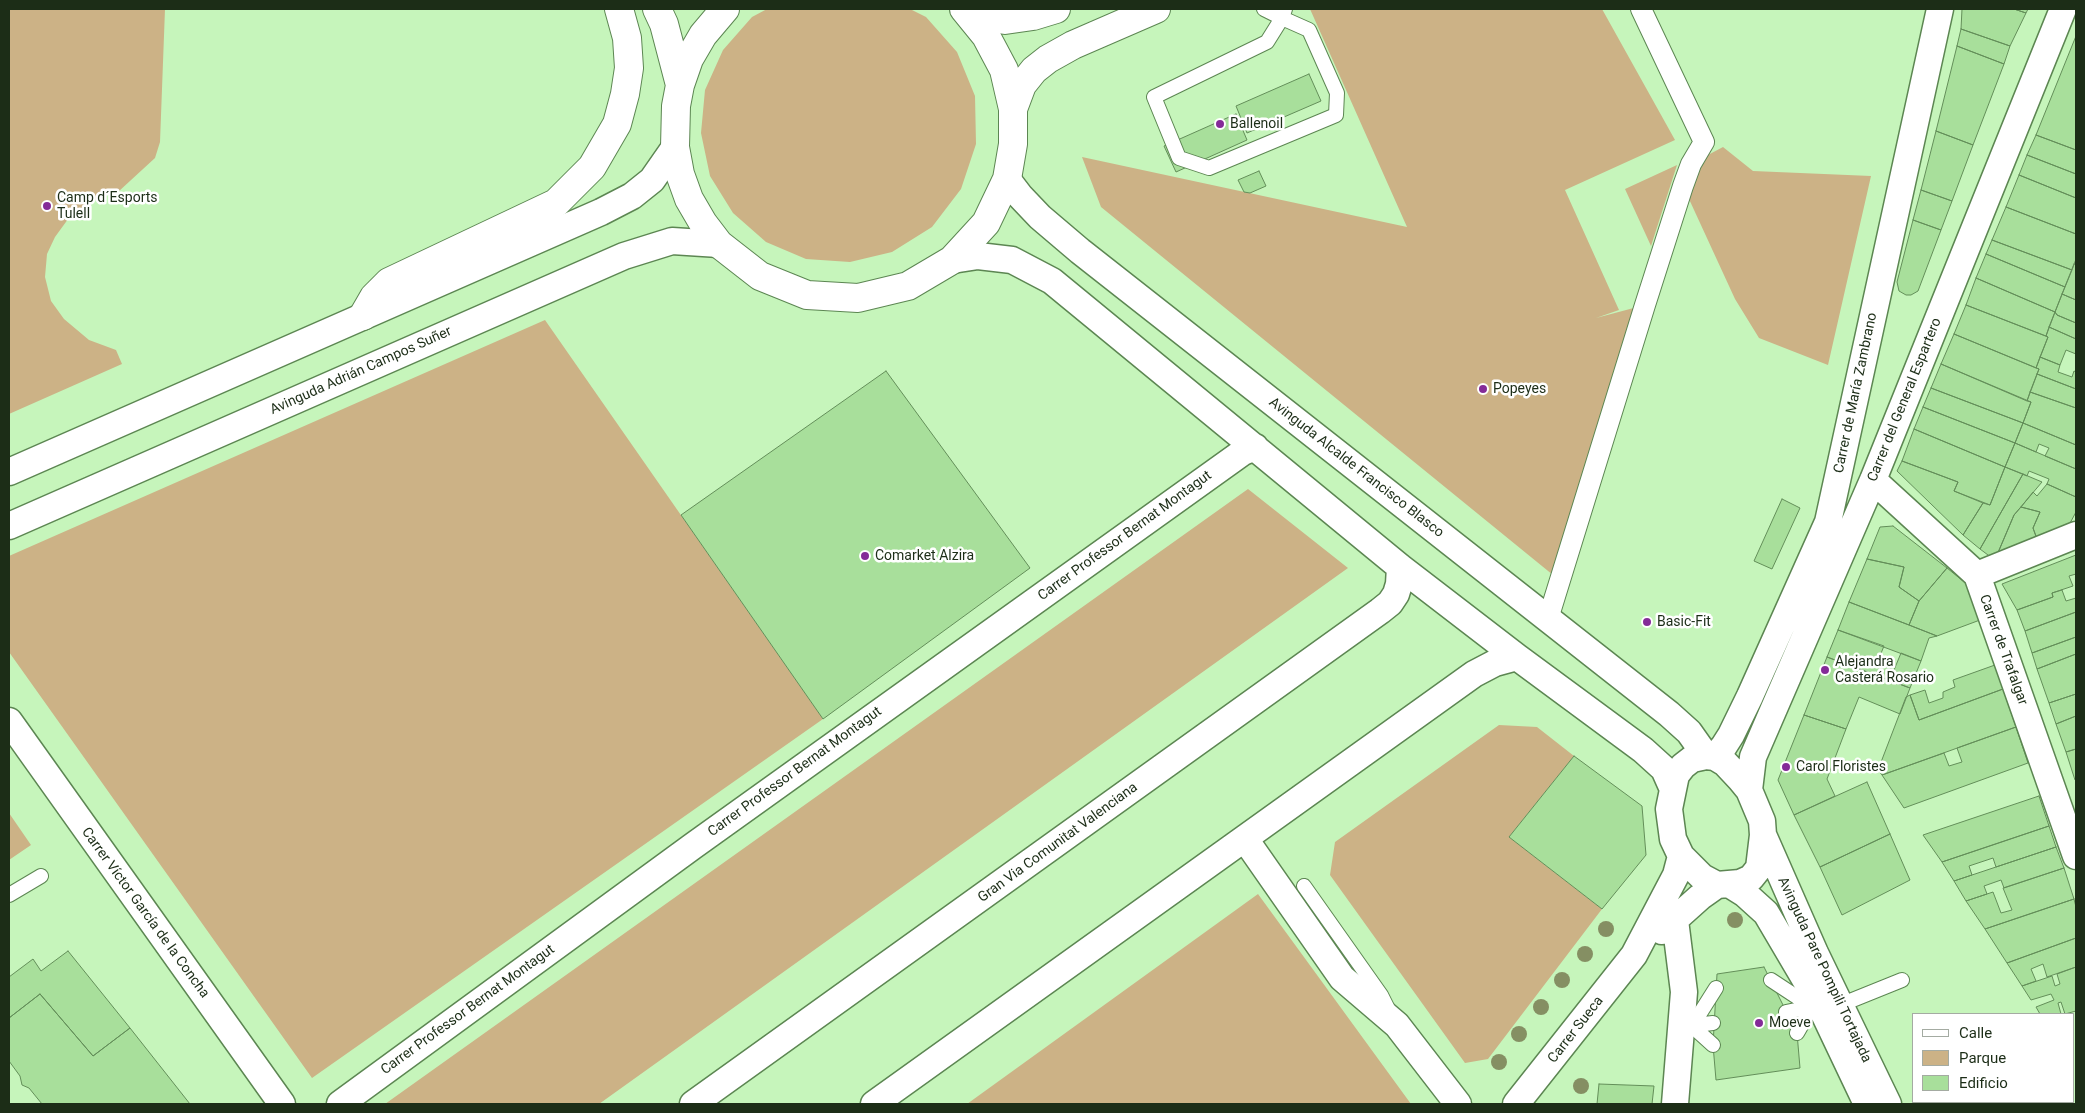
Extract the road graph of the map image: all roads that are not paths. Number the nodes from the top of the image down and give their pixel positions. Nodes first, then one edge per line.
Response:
1 (618, 9) edge
2 (657, 9) edge
3 (725, 9) edge
4 (964, 9) edge
5 (968, 9) edge
6 (1056, 9) edge
7 (1156, 9) edge
8 (1264, 9) edge
9 (1641, 9) edge
10 (1940, 9) edge
11 (2063, 9) edge
12 (1283, 13) edge
13 (680, 86) junction
14 (1013, 109) junction
15 (675, 147) junction
16 (1007, 179) junction
17 (720, 244) junction
18 (952, 260) junction
19 (363, 316) junction
20 (1256, 447) junction
21 (9, 472) edge
22 (1873, 480) junction
23 (9, 526) edge
24 (2076, 536) edge
25 (1400, 567) junction
26 (1976, 575) junction
27 (1548, 619) junction
28 (1517, 657) junction
29 (9, 721) edge
30 (1710, 756) junction
31 (1672, 787) junction
32 (1749, 790) junction
33 (1763, 835) junction
34 (1245, 838) junction
35 (1681, 856) junction
36 (2076, 856) edge
37 (41, 876) dead end
38 (1723, 884) junction
39 (1304, 886) dead end
40 (9, 895) edge
41 (1675, 920) junction
42 (1634, 955) junction
43 (1771, 980) dead end
44 (1902, 980) dead end
45 (1716, 988) dead end
46 (1824, 1005) junction
47 (1786, 1012) dead end
48 (1713, 1023) dead end
49 (1397, 1025) junction
50 (1686, 1027) junction
51 (1797, 1033) dead end
52 (1712, 1045) dead end
53 (282, 1104) edge
54 (340, 1104) edge
55 (693, 1104) edge
56 (874, 1104) edge
57 (1458, 1104) edge
58 (1516, 1104) edge
59 (1675, 1104) edge
60 (1867, 1104) edge
61 (1888, 1104) edge

1 - 19 main road
2 - 13 main road
3 - 13 main road
4 - 14 main road
5 - 6 main road
7 - 14 main road
8 - 12 lane
9 - 27 street
10 - 30 street, Carrer de María Zambrano
11 - 22 street, Carrer del General Espartero
12 - 12 lane
13 - 15 main road
14 - 16 main road
15 - 17 main road
15 - 19 street
16 - 18 main road
16 - 27 street, Avinguda Alcalde Francisco Blasco
17 - 18 main road
17 - 23 street, Avinguda Adrián Campos Suñer
18 - 20 street
19 - 21 street
20 - 25 street
20 - 54 street, Carrer Professor Bernat Montagut
22 - 26 street, Carrer de Trafalgar
22 - 32 street, Carrer del General Espartero
24 - 26 street
25 - 28 street
25 - 55 street, Gran Via Comunitat Valenciana
26 - 36 street, Carrer de Trafalgar
27 - 30 street, Avinguda Alcalde Francisco Blasco
28 - 31 street
28 - 34 street
29 - 53 street, Carrer Víctor García de la Concha
30 - 31 street
30 - 32 street
31 - 35 street
32 - 33 street
33 - 38 street
33 - 46 street, Avinguda Pare Pompili Tortajada
34 - 49 street
34 - 56 street
35 - 38 street
35 - 42 street, Carrer Sueca
37 - 40 lane
38 - 41 street, Carrer Sueca
38 - 46 street, Avinguda Pare Pompili Tortajada
39 - 49 lane
41 - 42 street, Carrer Sueca
41 - 50 street
42 - 58 street, Carrer Sueca
43 - 46 lane
44 - 46 lane
45 - 50 lane
46 - 47 lane
46 - 51 lane
46 - 60 street, Avinguda Pare Pompili Tortajada
46 - 61 street, Avinguda Pare Pompili Tortajada
48 - 50 lane
49 - 57 street
50 - 52 lane
50 - 59 street

